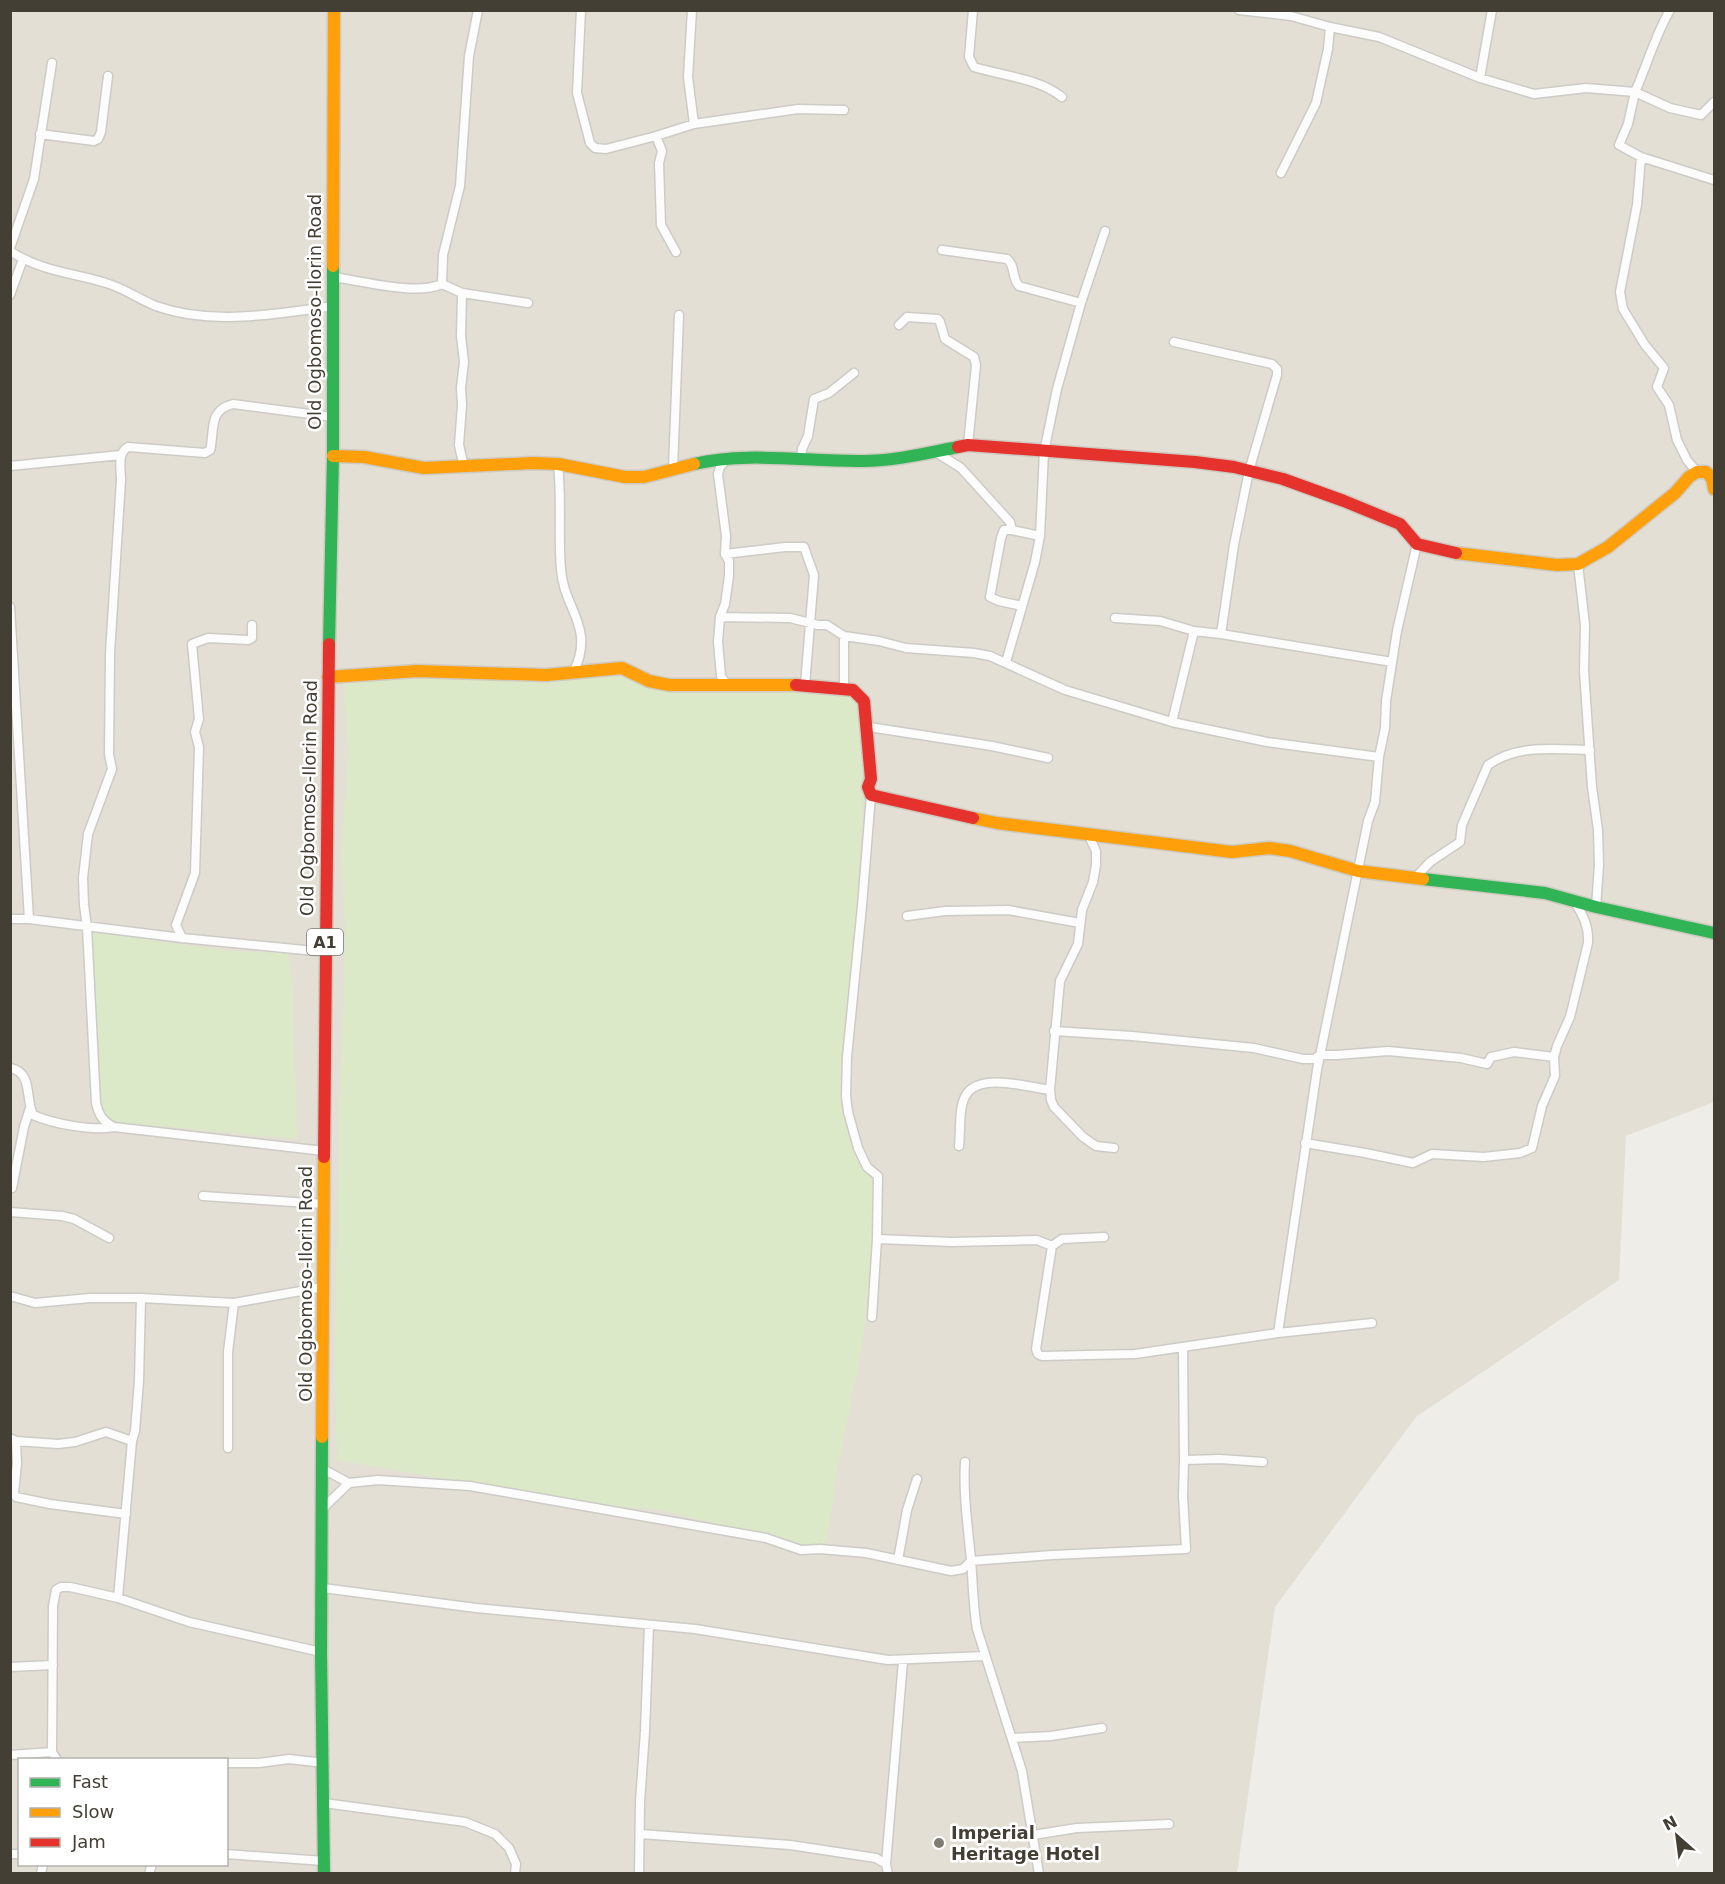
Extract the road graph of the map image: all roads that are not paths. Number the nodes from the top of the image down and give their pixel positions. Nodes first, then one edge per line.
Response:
1 (334, 10) edge
2 (478, 10) edge
3 (581, 10) edge
4 (692, 10) edge
5 (973, 10) edge
6 (1239, 10) edge
7 (1492, 10) edge
8 (1670, 10) edge
9 (1293, 13) edge
10 (1330, 27) junction
11 (52, 63) dead end
12 (108, 76) dead end
13 (1480, 78) junction
14 (1635, 92) junction
15 (1062, 97) dead end
16 (1714, 102) edge
17 (844, 110) dead end
18 (694, 124) junction
19 (40, 134) junction
20 (656, 136) junction
21 (1641, 157) junction
22 (1281, 173) dead end
23 (1714, 180) edge
24 (1105, 231) dead end
25 (10, 250) edge
26 (942, 250) dead end
27 (676, 252) dead end
28 (22, 259) junction
29 (333, 277) junction
30 (442, 284) junction
31 (462, 292) junction
32 (10, 295) edge
33 (528, 303) dead end
34 (1081, 303) junction
35 (333, 306) junction
36 (679, 315) dead end
37 (899, 325) dead end
38 (1174, 342) dead end
39 (854, 373) dead end
40 (333, 417) junction
41 (968, 445) junction
42 (934, 451) junction
43 (1044, 452) junction
44 (121, 455) junction
45 (333, 456) junction
46 (801, 459) junction
47 (727, 460) junction
48 (558, 464) junction
49 (10, 466) edge
50 (464, 467) junction
51 (673, 469) junction
52 (1249, 471) junction
53 (1697, 472) junction
54 (1714, 489) edge
55 (1012, 530) junction
56 (1040, 536) junction
57 (1417, 544) junction
58 (725, 554) junction
59 (1578, 564) junction
60 (1022, 606) junction
61 (10, 607) edge
62 (720, 617) junction
63 (1114, 618) dead end
64 (809, 622) junction
65 (252, 625) dead end
66 (1194, 631) junction
67 (1221, 634) junction
68 (844, 636) junction
69 (11, 649) edge
70 (1006, 662) junction
71 (1392, 662) junction
72 (573, 671) junction
73 (328, 677) junction
74 (727, 685) junction
75 (805, 685) junction
76 (844, 689) junction
77 (1172, 722) junction
78 (869, 727) junction
79 (14, 741) edge
80 (1590, 750) junction
81 (1379, 757) junction
82 (1048, 758) dead end
83 (871, 795) junction
84 (1088, 834) junction
85 (1358, 871) junction
86 (1414, 878) junction
87 (1574, 901) junction
88 (1596, 907) junction
89 (907, 916) dead end
90 (10, 919) edge
91 (29, 919) junction
92 (1080, 923) junction
93 (87, 927) junction
94 (1714, 933) edge
95 (182, 938) junction
96 (325, 952) junction
97 (1054, 1031) junction
98 (1320, 1055) junction
99 (1554, 1057) junction
100 (10, 1068) edge
101 (1050, 1090) junction
102 (30, 1108) junction
103 (114, 1127) junction
104 (1305, 1143) junction
105 (959, 1146) dead end
106 (1114, 1148) dead end
107 (324, 1151) junction
108 (12, 1188) dead end
109 (203, 1196) dead end
110 (324, 1204) junction
111 (10, 1212) edge
112 (1104, 1237) dead end
113 (109, 1238) dead end
114 (877, 1239) junction
115 (1052, 1246) junction
116 (323, 1287) junction
117 (10, 1296) edge
118 (141, 1298) junction
119 (234, 1303) junction
120 (872, 1317) dead end
121 (1372, 1323) dead end
122 (1278, 1333) junction
123 (1183, 1347) junction
124 (13, 1439) edge
125 (132, 1441) junction
126 (228, 1448) dead end
127 (1184, 1460) junction
128 (965, 1462) dead end
129 (1263, 1462) dead end
130 (323, 1469) junction
131 (917, 1479) dead end
132 (349, 1483) junction
133 (323, 1508) junction
134 (126, 1514) junction
135 (898, 1560) junction
136 (971, 1561) junction
137 (323, 1588) junction
138 (118, 1598) junction
139 (649, 1625) junction
140 (321, 1652) junction
141 (985, 1656) junction
142 (903, 1661) junction
143 (53, 1665) junction
144 (10, 1667) edge
145 (1102, 1728) dead end
146 (1013, 1738) junction
147 (10, 1755) edge
148 (55, 1756) edge
149 (228, 1763) edge
150 (324, 1763) junction
151 (324, 1803) junction
152 (1169, 1824) dead end
153 (640, 1834) junction
154 (1034, 1835) junction
155 (228, 1854) edge
156 (886, 1863) junction
157 (324, 1867) edge
158 (515, 1874) edge
159 (639, 1874) edge
160 (888, 1874) edge
161 (1039, 1874) edge

1 - 29 main road, Old Ogbomoso-Ilorin Road / A1
2 - 30 street
3 - 20 street
4 - 18 street
5 - 15 street
6 - 9 street
7 - 13 street
8 - 14 street
9 - 10 street
10 - 13 street
10 - 22 street
11 - 19 street
12 - 19 street
13 - 14 street
14 - 16 street
14 - 21 street
17 - 18 street
18 - 20 street
19 - 25 street
20 - 27 street
21 - 23 street
21 - 53 street
24 - 34 street
25 - 28 street
26 - 34 street
28 - 32 street
28 - 35 street
29 - 30 street
29 - 35 main road, Old Ogbomoso-Ilorin Road / A1
30 - 31 street
31 - 33 street
31 - 50 street
34 - 43 street
35 - 40 main road, Old Ogbomoso-Ilorin Road / A1
36 - 51 street
37 - 41 street
38 - 52 street
39 - 46 street
40 - 44 street
40 - 45 main road, Old Ogbomoso-Ilorin Road / A1
41 - 42 main road
41 - 43 main road
42 - 46 main road
42 - 55 street
43 - 52 main road
43 - 56 street
44 - 49 street
44 - 93 street
45 - 50 main road
45 - 73 main road, Old Ogbomoso-Ilorin Road / A1
46 - 47 main road
47 - 51 main road
47 - 58 street
48 - 50 main road
48 - 51 main road
48 - 72 street
52 - 57 main road
52 - 67 street
53 - 54 main road
53 - 59 main road
55 - 56 street
55 - 60 street
56 - 60 street
57 - 59 main road
57 - 71 street
58 - 62 street
58 - 64 street
59 - 80 street
60 - 70 street
61 - 69 street
62 - 64 street
62 - 74 street
63 - 66 street
64 - 68 street
64 - 75 street
65 - 95 street
66 - 67 street
66 - 77 street
67 - 71 street
68 - 70 street
68 - 76 street
69 - 79 street
70 - 77 street
71 - 81 street
72 - 73 main road
72 - 74 main road
73 - 96 main road, Old Ogbomoso-Ilorin Road / A1
74 - 75 main road
75 - 76 main road
76 - 78 main road
77 - 81 street
78 - 82 street
78 - 83 main road
79 - 91 street
80 - 86 street
80 - 88 street
81 - 85 street
83 - 84 main road
83 - 114 street
84 - 85 main road
84 - 92 street
85 - 86 main road
85 - 98 street
86 - 87 main road
87 - 88 main road
87 - 99 street
88 - 94 main road
89 - 92 street
90 - 91 street
91 - 93 street
92 - 97 street
93 - 95 street
93 - 103 street
95 - 96 street
96 - 107 main road, Old Ogbomoso-Ilorin Road / A1
97 - 98 street
97 - 101 street
98 - 99 street
98 - 104 street
99 - 104 street
100 - 102 street
101 - 105 street
101 - 106 street
102 - 103 street
102 - 108 street
103 - 107 street
104 - 122 street
107 - 110 main road, Old Ogbomoso-Ilorin Road / A1
109 - 110 street
110 - 116 main road, Old Ogbomoso-Ilorin Road / A1
111 - 113 street
112 - 115 street
114 - 115 street
114 - 120 street
115 - 123 street
116 - 119 street
116 - 130 main road, Old Ogbomoso-Ilorin Road / A1
117 - 118 street
118 - 119 street
118 - 125 street
119 - 126 street
121 - 122 street
122 - 123 street
123 - 127 street
124 - 125 street
124 - 134 street
125 - 134 street
127 - 129 street
127 - 136 street
128 - 136 street
130 - 132 street
130 - 133 main road, Old Ogbomoso-Ilorin Road / A1
131 - 135 street
132 - 133 street
132 - 135 street
133 - 137 main road, Old Ogbomoso-Ilorin Road / A1
134 - 138 street
135 - 136 street
136 - 141 street
137 - 139 street
137 - 140 main road, Old Ogbomoso-Ilorin Road / A1
138 - 140 street
138 - 143 street
139 - 142 street
139 - 153 street
140 - 150 main road, Old Ogbomoso-Ilorin Road / A1
141 - 142 street
141 - 146 street
142 - 156 street
143 - 144 street
143 - 148 street
145 - 146 street
146 - 154 street
147 - 148 street
149 - 150 street
150 - 151 main road, Old Ogbomoso-Ilorin Road / A1
151 - 157 main road, Old Ogbomoso-Ilorin Road / A1
151 - 158 street
152 - 154 street
153 - 156 street
153 - 159 street
154 - 161 street
155 - 157 street
156 - 160 street

